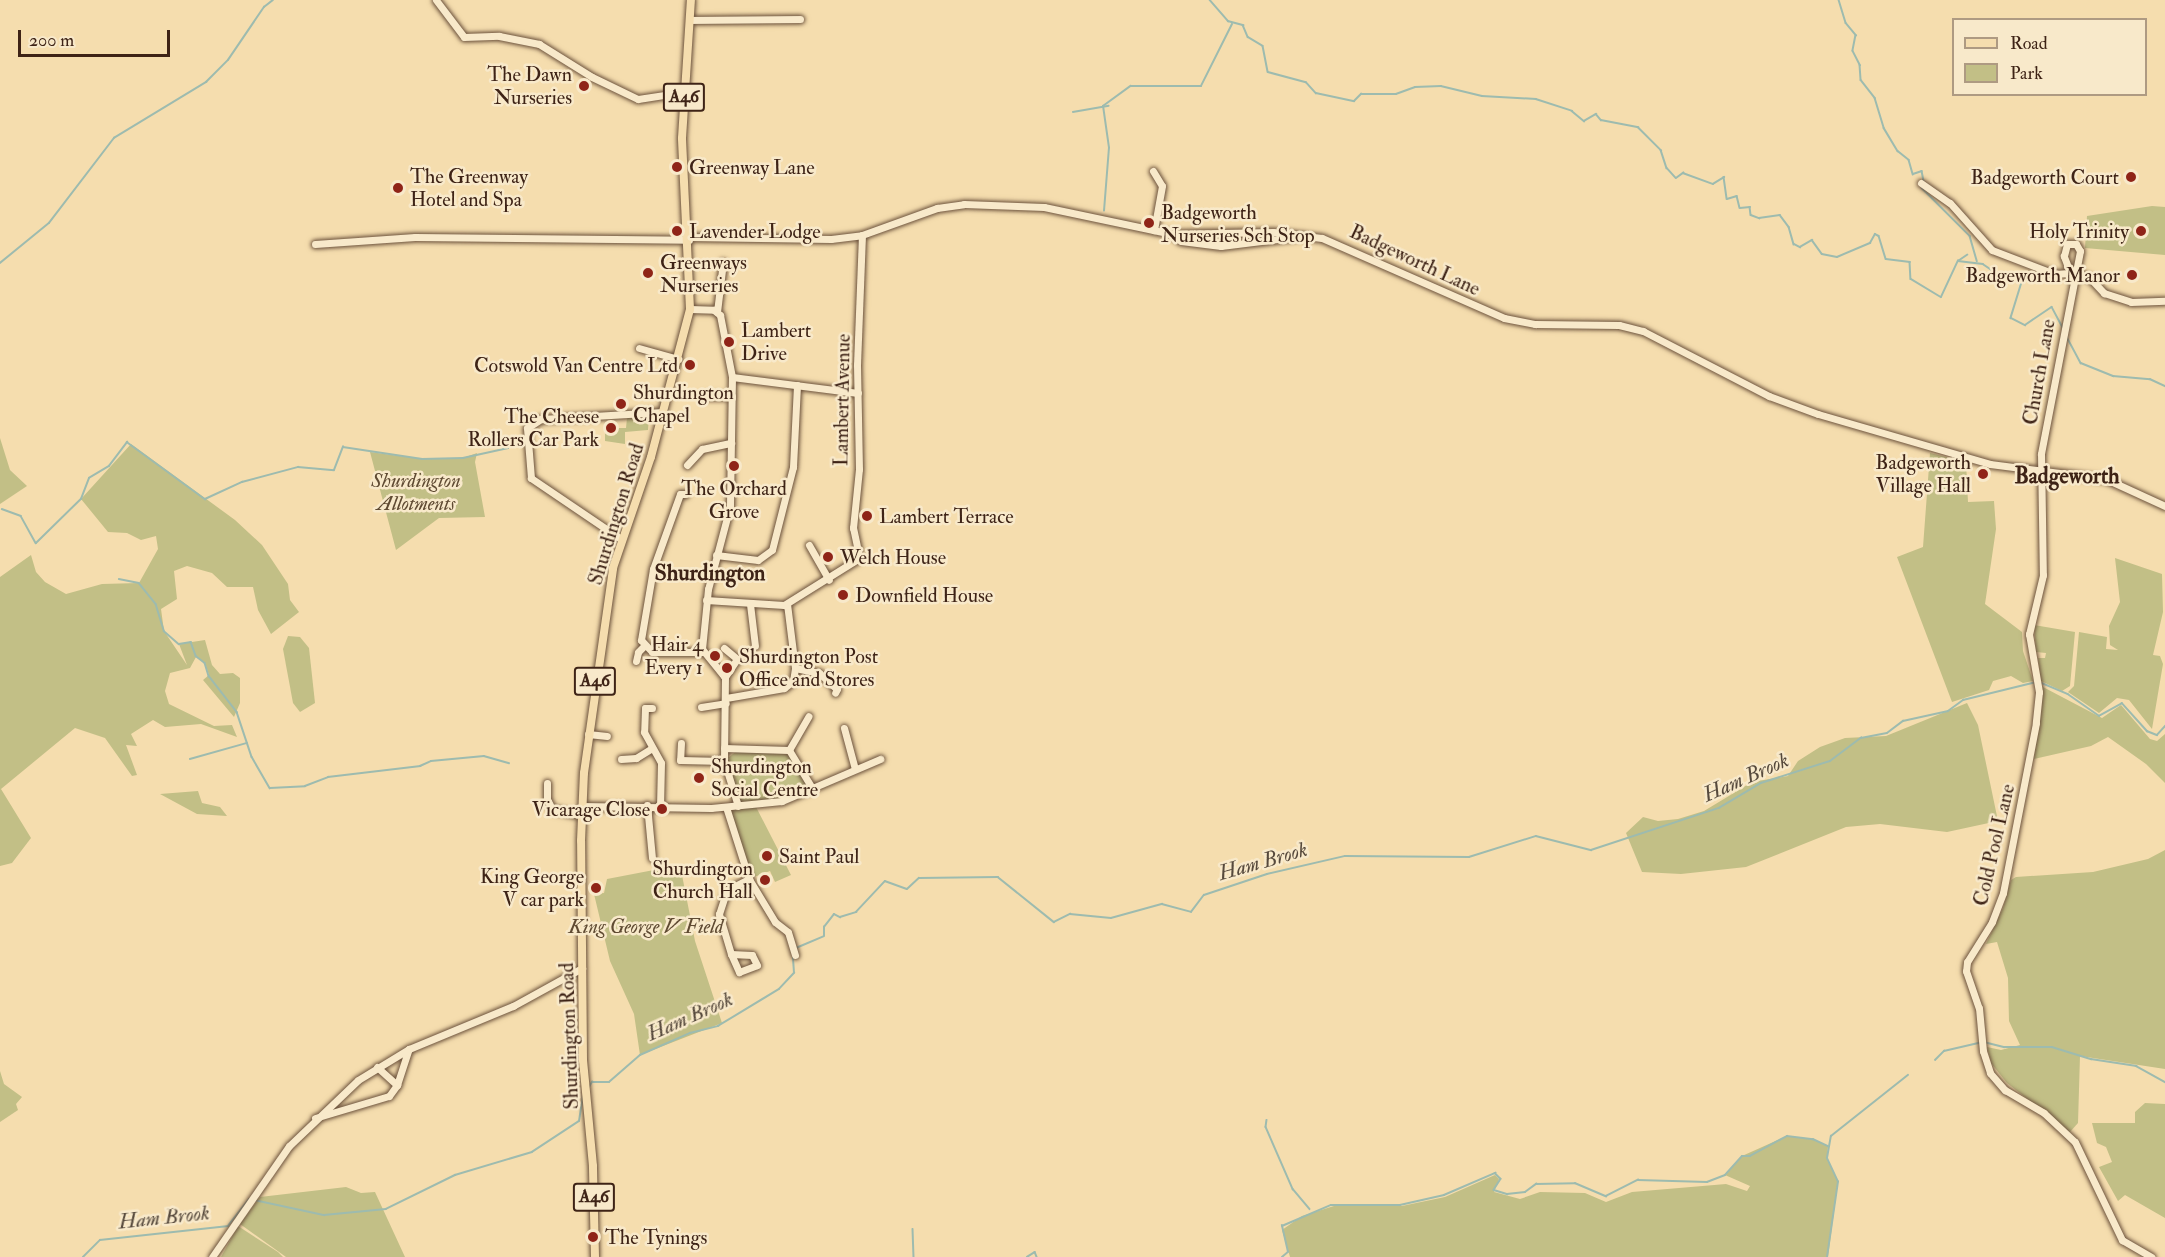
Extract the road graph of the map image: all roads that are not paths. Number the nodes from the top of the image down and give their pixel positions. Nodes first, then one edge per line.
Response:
1 (436, 0) edge
2 (691, 0) edge
3 (800, 19) dead end
4 (689, 20) junction
5 (684, 92) junction
6 (1153, 171) dead end
7 (1925, 185) dead end
8 (1154, 230) junction
9 (1172, 234) junction
10 (862, 235) junction
11 (1305, 235) junction
12 (689, 239) junction
13 (315, 244) dead end
14 (723, 262) dead end
15 (2073, 275) junction
16 (2165, 301) edge
17 (690, 309) junction
18 (717, 312) junction
19 (639, 348) dead end
20 (678, 359) junction
21 (732, 377) junction
22 (797, 385) junction
23 (858, 393) junction
24 (705, 396) dead end
25 (732, 396) junction
26 (663, 412) junction
27 (731, 443) junction
28 (687, 465) dead end
29 (2042, 472) junction
30 (679, 493) dead end
31 (2165, 506) edge
32 (621, 539) junction
33 (809, 545) dead end
34 (716, 555) junction
35 (830, 580) junction
36 (706, 600) junction
37 (750, 604) junction
38 (787, 604) junction
39 (644, 646) junction
40 (755, 646) dead end
41 (724, 648) dead end
42 (702, 652) junction
43 (636, 662) dead end
44 (795, 668) junction
45 (725, 677) junction
46 (838, 690) dead end
47 (726, 700) junction
48 (701, 707) dead end
49 (644, 708) dead end
50 (809, 716) dead end
51 (844, 728) dead end
52 (588, 734) junction
53 (607, 736) dead end
54 (681, 743) dead end
55 (652, 748) junction
56 (724, 748) junction
57 (789, 750) junction
58 (621, 759) dead end
59 (880, 759) dead end
60 (724, 761) junction
61 (855, 770) junction
62 (547, 783) dead end
63 (812, 789) junction
64 (647, 805) junction
65 (660, 806) junction
66 (738, 806) junction
67 (726, 807) junction
68 (582, 811) junction
69 (652, 858) dead end
70 (749, 879) junction
71 (731, 954) dead end
72 (795, 955) dead end
73 (582, 968) junction
74 (409, 1049) junction
75 (377, 1067) junction
76 (397, 1085) junction
77 (314, 1118) junction
78 (212, 1257) edge
79 (595, 1257) edge
80 (2151, 1257) edge

1 - 5 street
2 - 4 main road, Shurdington Road / A46
3 - 4 street
4 - 5 main road, Shurdington Road / A46
5 - 12 main road, Shurdington Road / A46
6 - 8 street
7 - 15 street
8 - 9 street, Badgeworth Lane
8 - 10 street, Badgeworth Lane
9 - 11 street, Badgeworth Lane
9 - 11 street
10 - 12 street, Badgeworth Lane
10 - 23 street, Lambert Avenue
11 - 29 street, Badgeworth Lane
12 - 13 street
12 - 17 main road, Shurdington Road / A46
14 - 18 street
15 - 16 street
15 - 29 street, Church Lane
17 - 18 street
17 - 20 main road, Shurdington Road / A46
18 - 21 street
19 - 20 street
20 - 26 main road, Shurdington Road / A46
21 - 22 street
21 - 25 street
22 - 23 street
22 - 34 street
23 - 35 street, Lambert Avenue
24 - 25 street
25 - 27 street
26 - 32 main road, Shurdington Road / A46
26 - 32 street
27 - 28 street
27 - 34 street
29 - 31 street, Badgeworth Lane
29 - 80 street, Cold Pool Lane
30 - 39 street
32 - 52 main road, Shurdington Road / A46
33 - 35 street
34 - 36 street
35 - 38 street
36 - 37 street
36 - 42 street
37 - 38 street
37 - 40 street
38 - 44 street
39 - 42 street
39 - 43 street
41 - 45 street
42 - 45 street
44 - 46 street
44 - 47 street
45 - 47 street
47 - 48 street
47 - 56 street
49 - 55 street
50 - 57 street
51 - 61 street
52 - 53 street
52 - 68 main road, Shurdington Road / A46
54 - 60 street
55 - 58 street
55 - 65 street
56 - 57 street
56 - 60 street
57 - 63 street
59 - 61 street
60 - 66 street
61 - 63 street
62 - 68 street
63 - 66 street
64 - 65 street
64 - 68 street
64 - 69 street
65 - 67 street
66 - 67 street
67 - 70 street
68 - 73 main road, Shurdington Road / A46
70 - 71 street
70 - 72 street
73 - 74 street
73 - 79 main road, Shurdington Road / A46
74 - 75 street
74 - 76 street
75 - 76 street
75 - 77 street
76 - 77 street
77 - 78 street

